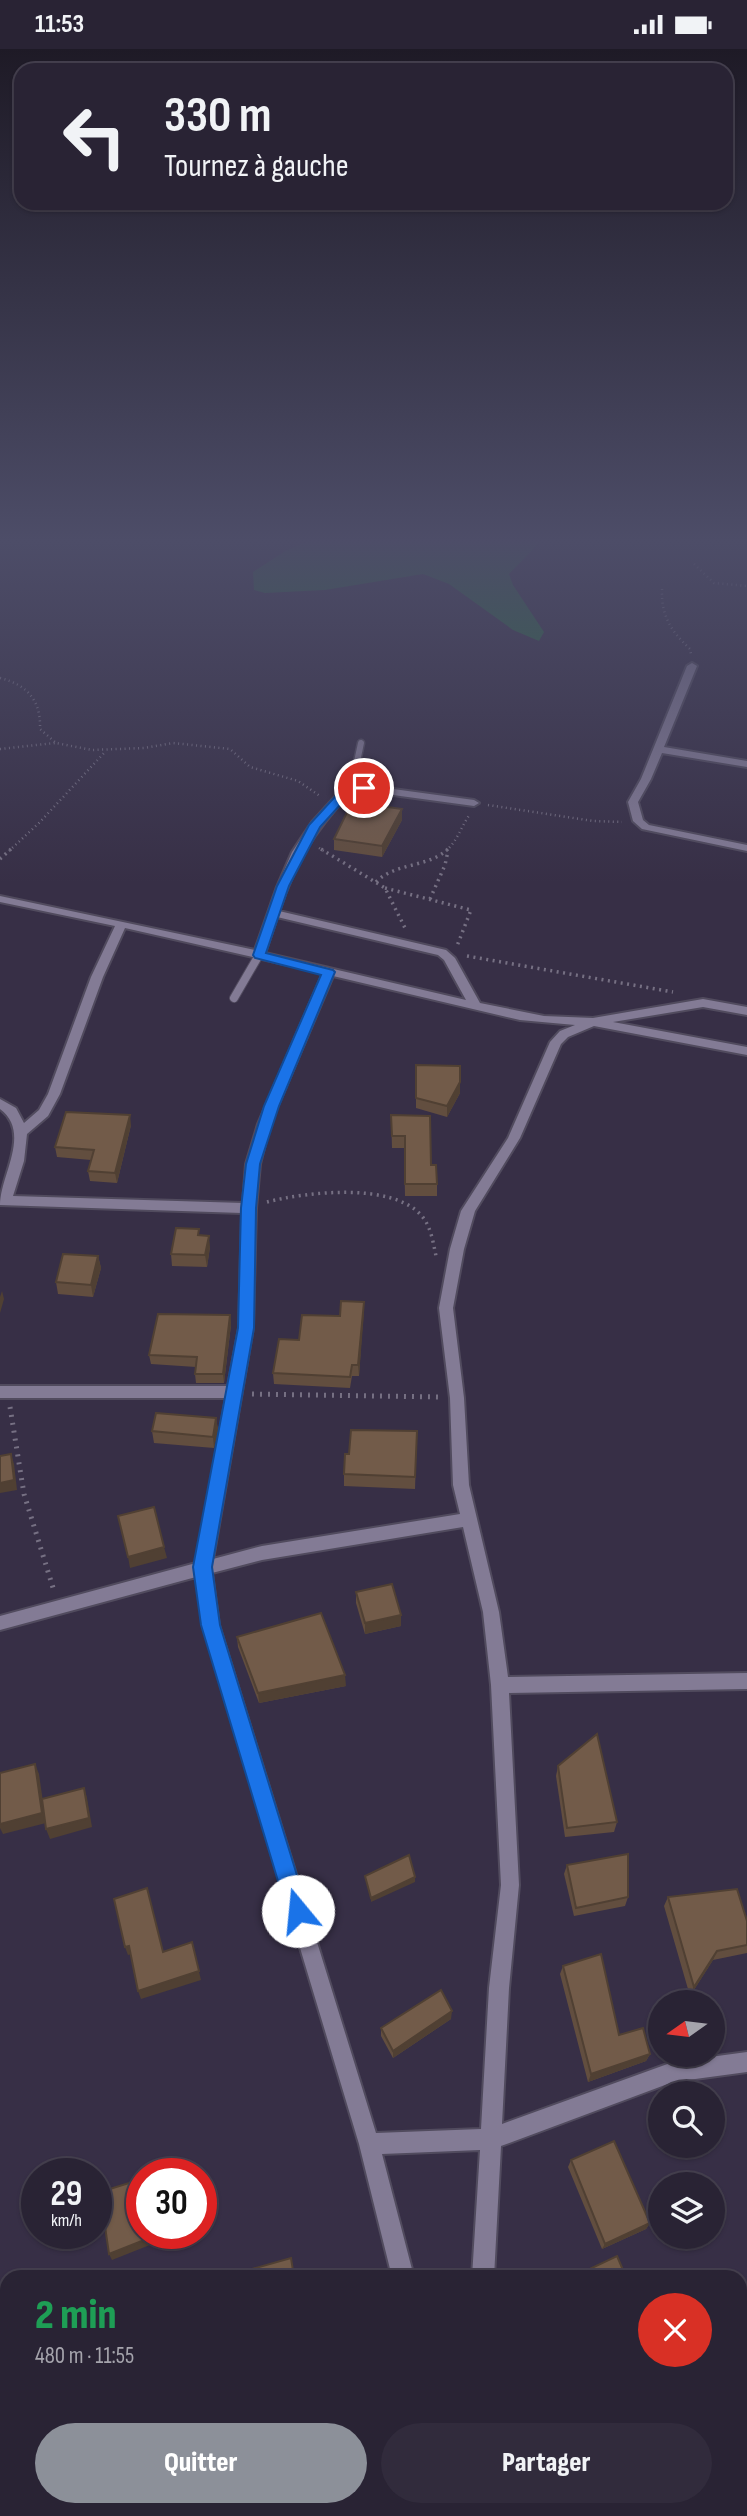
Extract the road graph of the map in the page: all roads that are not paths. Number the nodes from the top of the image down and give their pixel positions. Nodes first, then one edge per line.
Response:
1 (692, 666) road end
2 (361, 743) dead end
3 (657, 749) junction
4 (747, 764) edge
5 (346, 791) junction
6 (474, 803) road end
7 (747, 848) edge
8 (0, 899) edge
9 (273, 913) junction
10 (122, 924) junction
11 (259, 955) junction
12 (329, 972) junction
13 (234, 998) dead end
14 (747, 1001) edge
15 (475, 1005) junction
16 (709, 1005) junction
17 (747, 1011) edge
18 (593, 1021) junction
19 (747, 1051) edge
20 (0, 1104) edge
21 (21, 1132) junction
22 (3, 1200) edge
23 (249, 1208) junction
24 (2, 1392) edge
25 (235, 1392) junction
26 (470, 1519) junction
27 (202, 1567) junction
28 (0, 1623) edge
29 (747, 1681) edge
30 (500, 1685) junction
31 (747, 2062) edge
32 (490, 2139) junction
33 (369, 2144) junction
34 (400, 2270) edge
35 (482, 2270) edge

1 - 3 street
2 - 5 lane
3 - 4 street
3 - 7 street
5 - 6 street
5 - 9 street
8 - 10 street
9 - 11 street
9 - 15 street
10 - 11 street
10 - 21 street
11 - 12 street
11 - 13 lane
12 - 15 street
12 - 23 street
14 - 16 street
15 - 18 street
16 - 17 street
16 - 18 street
18 - 19 street
18 - 26 street
20 - 21 street
21 - 22 street
22 - 23 street
23 - 25 street
24 - 25 street
25 - 27 street
26 - 27 street
26 - 30 street
27 - 28 street
27 - 33 street
29 - 30 street
30 - 32 street
31 - 32 street
32 - 33 street
32 - 35 street
33 - 34 street

